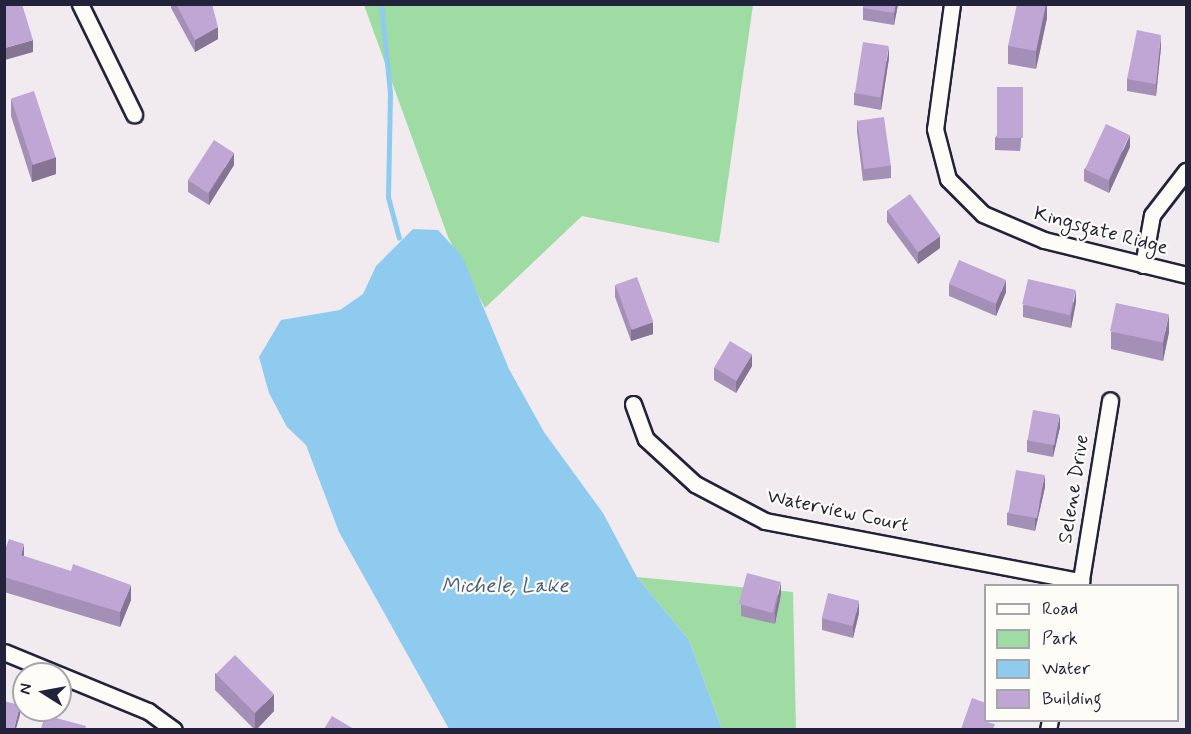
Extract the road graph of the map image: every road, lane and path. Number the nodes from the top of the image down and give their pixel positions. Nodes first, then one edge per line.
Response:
1 (80, 4) edge
2 (952, 4) edge
3 (134, 114) dead end
4 (1186, 171) edge
5 (1143, 265) junction
6 (1186, 275) edge
7 (1110, 400) dead end
8 (633, 404) dead end
9 (1080, 583) edge
10 (4, 652) edge
11 (174, 729) edge

1 - 3 street
2 - 5 street, Kingsgate Ridge
4 - 5 street
5 - 6 street, Kingsgate Ridge
7 - 9 street, Selene Drive
8 - 9 street, Waterview Court
10 - 11 street

